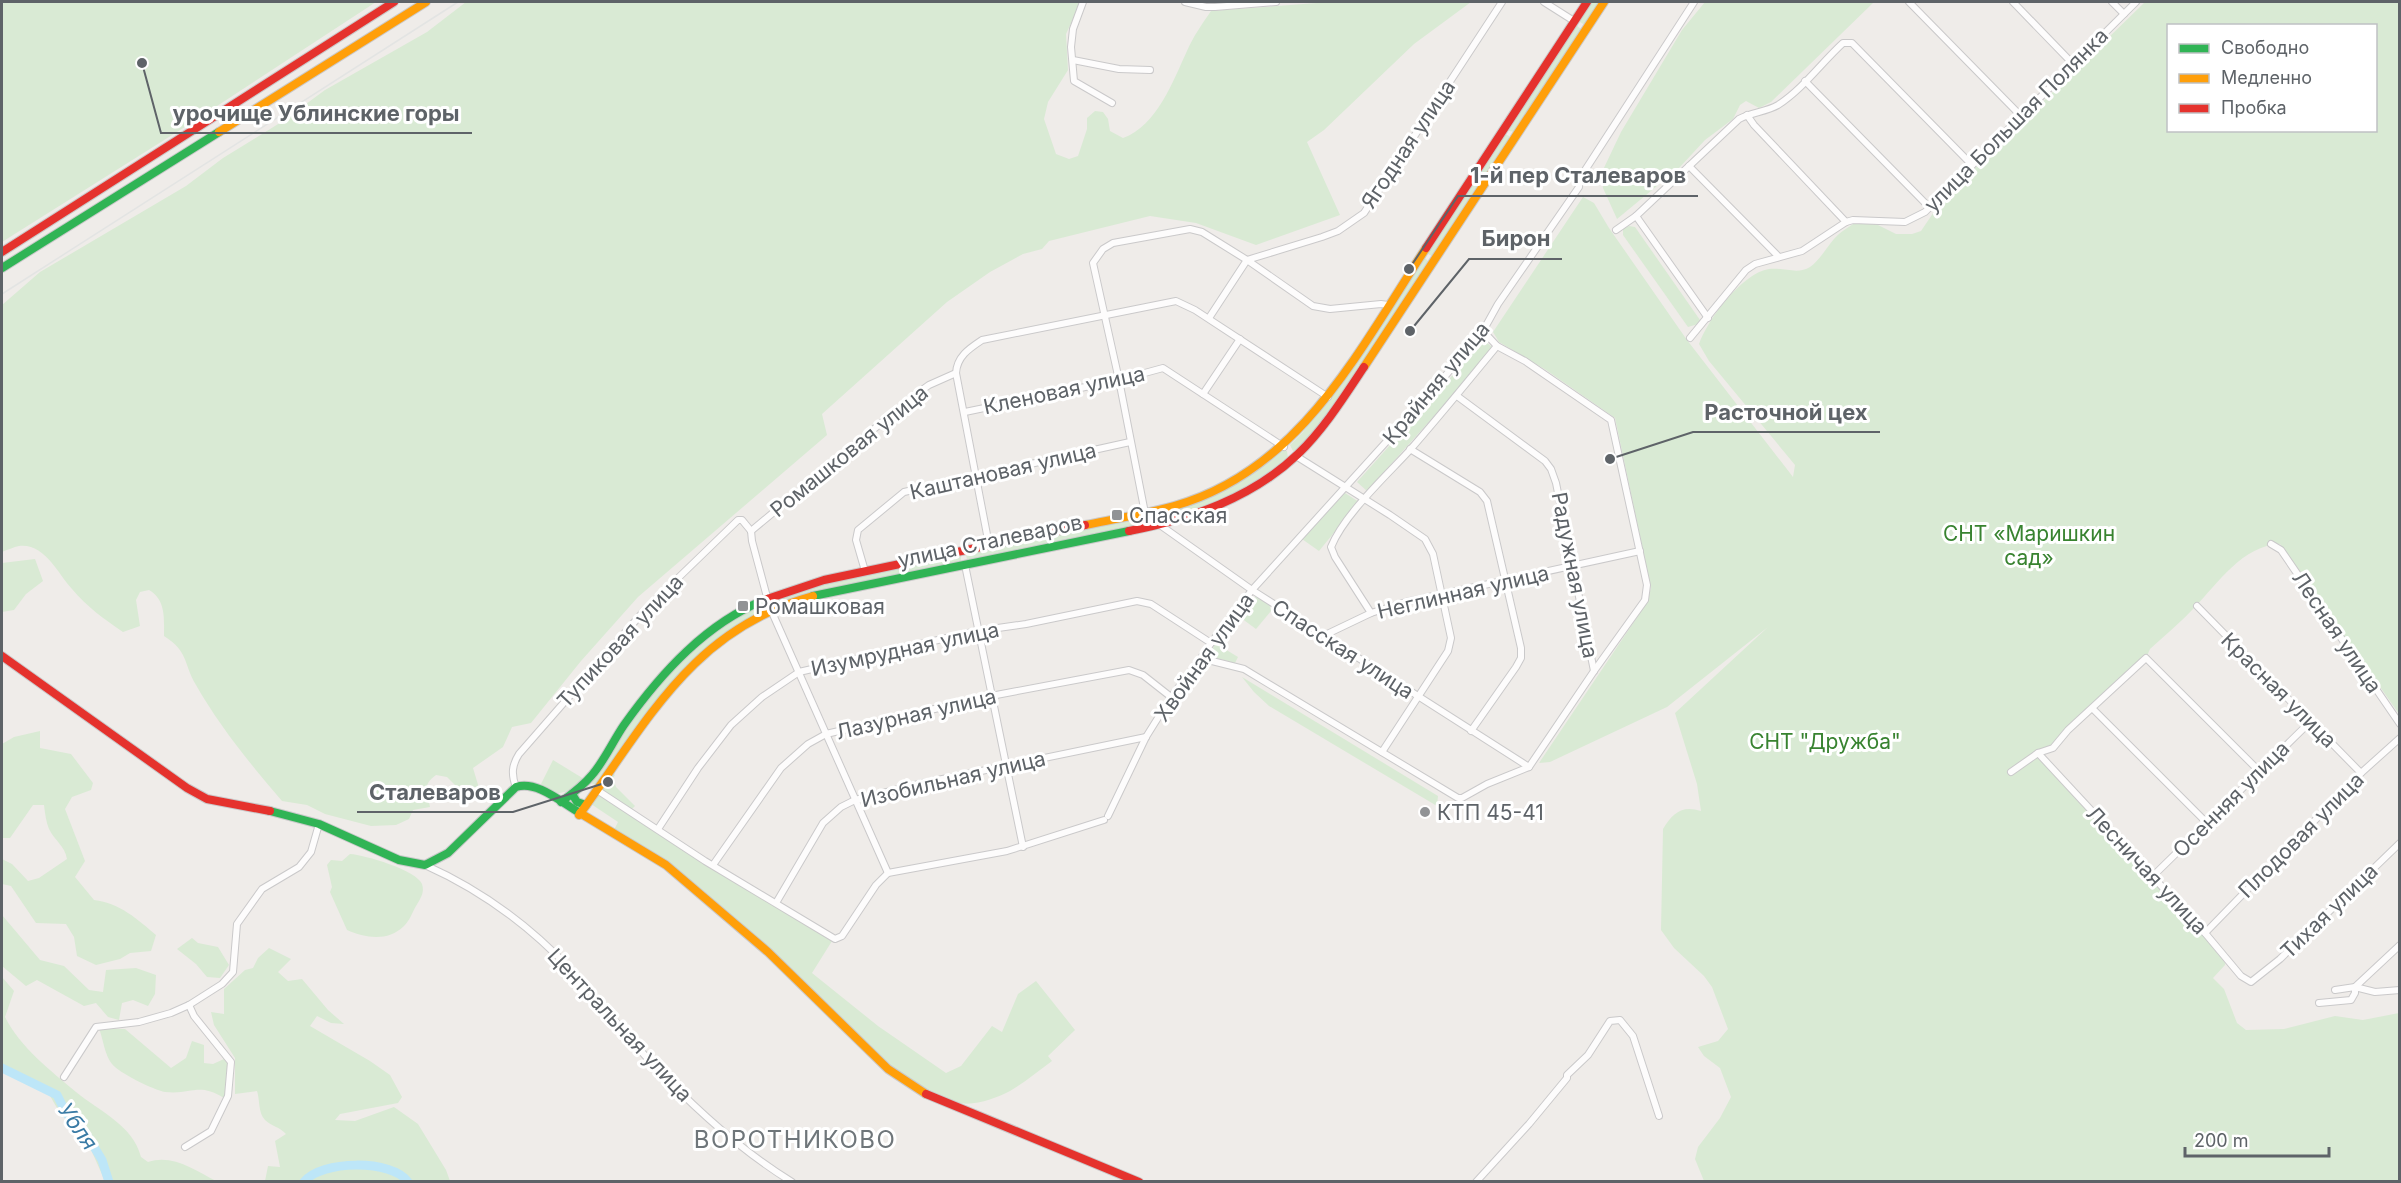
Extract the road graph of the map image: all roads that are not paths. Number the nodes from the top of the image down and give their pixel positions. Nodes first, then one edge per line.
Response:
1 (394, 2) edge
2 (426, 2) edge
3 (1083, 2) edge
4 (1185, 2) edge
5 (1276, 2) edge
6 (1502, 2) edge
7 (1544, 2) edge
8 (1587, 2) edge
9 (1604, 2) edge
10 (1694, 2) edge
11 (1910, 2) edge
12 (2013, 2) edge
13 (2112, 2) edge
14 (2136, 2) edge
15 (2124, 14) junction
16 (1574, 21) junction
17 (1586, 29) junction
18 (1073, 60) junction
19 (2074, 65) junction
20 (1150, 70) dead end
21 (1805, 81) junction
22 (1112, 103) dead end
23 (1747, 115) junction
24 (2021, 116) junction
25 (1972, 165) junction
26 (1689, 166) junction
27 (1472, 176) junction
28 (1484, 184) junction
29 (1929, 207) junction
30 (1636, 216) junction
31 (1846, 222) junction
32 (1616, 230) dead end
33 (2, 252) edge
34 (1422, 253) junction
35 (1779, 257) junction
36 (1248, 260) junction
37 (1434, 260) junction
38 (2, 268) edge
39 (1388, 305) junction
40 (1104, 316) junction
41 (1209, 318) junction
42 (1708, 318) junction
43 (1483, 331) junction
44 (1690, 338) dead end
45 (1240, 339) junction
46 (1497, 346) junction
47 (956, 373) junction
48 (1119, 380) junction
49 (1203, 394) junction
50 (1457, 396) junction
51 (1328, 397) junction
52 (965, 412) junction
53 (1130, 442) junction
54 (1284, 447) junction
55 (1410, 449) junction
56 (1296, 456) junction
57 (976, 476) junction
58 (1346, 487) junction
59 (1365, 499) junction
60 (1147, 513) junction
61 (1156, 525) junction
62 (751, 531) junction
63 (2271, 544) dead end
64 (989, 545) junction
65 (962, 551) junction
66 (1640, 551) junction
67 (965, 565) junction
68 (1574, 567) junction
69 (865, 571) junction
70 (1505, 582) junction
71 (1252, 590) junction
72 (1441, 595) junction
73 (767, 597) junction
74 (2197, 606) dead end
75 (771, 610) junction
76 (1371, 613) junction
77 (977, 631) junction
78 (1324, 635) junction
79 (1211, 642) junction
80 (2, 657) edge
81 (1199, 661) junction
82 (1594, 671) junction
83 (799, 672) junction
84 (991, 696) junction
85 (1171, 697) junction
86 (1418, 698) junction
87 (2093, 709) junction
88 (2310, 722) junction
89 (2400, 724) edge
90 (1472, 731) junction
91 (826, 734) junction
92 (1146, 737) junction
93 (2400, 738) edge
94 (1382, 752) junction
95 (2038, 753) junction
96 (1006, 766) junction
97 (1529, 767) junction
98 (2259, 771) junction
99 (2011, 772) dead end
100 (2361, 773) junction
101 (586, 782) junction
102 (516, 787) junction
103 (597, 790) junction
104 (572, 794) junction
105 (855, 800) junction
106 (561, 802) junction
107 (586, 805) junction
108 (579, 814) junction
109 (2207, 823) junction
110 (319, 824) junction
111 (658, 829) junction
112 (2400, 843) edge
113 (1023, 847) junction
114 (425, 865) junction
115 (713, 865) junction
116 (888, 873) junction
117 (2152, 877) junction
118 (776, 903) junction
119 (2205, 933) junction
120 (2400, 945) edge
121 (2257, 979) joint
122 (2355, 987) junction
123 (2335, 990) dead end
124 (2400, 990) edge
125 (2319, 1003) dead end
126 (189, 1005) junction
127 (64, 1077) dead end
128 (1659, 1116) dead end
129 (185, 1147) dead end
130 (792, 1182) edge
131 (1139, 1182) edge
132 (1476, 1182) edge

1 - 33 main road
2 - 38 main road
3 - 18 street
4 - 5 street
6 - 36 street, Ягодная улица
7 - 16 street
8 - 16 main road, улица Сталеваров
9 - 17 main road, улица Сталеваров
10 - 43 street, Крайняя улица
11 - 24 street
12 - 19 street
13 - 15 street
14 - 15 street, улица Большая Полянка
15 - 19 street, улица Большая Полянка
16 - 17 main road
16 - 27 main road, улица Сталеваров
17 - 28 main road, улица Сталеваров
18 - 20 street
18 - 22 street
19 - 24 street, улица Большая Полянка
21 - 23 street
21 - 25 street
21 - 29 street
23 - 26 street
23 - 31 street
24 - 25 street, улица Большая Полянка
25 - 29 street, улица Большая Полянка
26 - 30 street
26 - 35 street
27 - 28 main road
27 - 34 main road, улица Сталеваров
28 - 37 main road, улица Сталеваров
29 - 31 street, улица Большая Полянка
30 - 32 street
30 - 42 street
31 - 35 street
34 - 37 main road
34 - 39 main road, улица Сталеваров
35 - 42 street
36 - 39 street
36 - 40 street
36 - 41 street
37 - 56 main road, улица Сталеваров
39 - 51 main road, улица Сталеваров
40 - 41 street
40 - 47 street
40 - 48 street
41 - 45 street
42 - 44 street
43 - 46 street
43 - 58 street, Крайняя улица
45 - 49 street
45 - 51 street
46 - 50 street
46 - 66 street
47 - 52 street
47 - 62 street, Ромашковая улица
48 - 49 street, Кленовая улица
48 - 52 street, Кленовая улица
48 - 53 street
49 - 54 street, Кленовая улица
50 - 55 street
50 - 68 street, Радужная улица
51 - 54 main road, улица Сталеваров
52 - 57 street
53 - 57 street, Каштановая улица
53 - 60 street
54 - 56 main road
54 - 60 main road, улица Сталеваров
55 - 59 street
55 - 70 street
56 - 58 street
56 - 61 main road, улица Сталеваров
57 - 64 street
57 - 69 street, Каштановая улица
58 - 59 street
58 - 71 street, Хвойная улица
59 - 72 street
59 - 76 street
60 - 61 main road
60 - 64 main road, улица Сталеваров
61 - 67 main road, улица Сталеваров
61 - 71 street, Спасская улица
62 - 73 street, Ромашковая улица
62 - 102 street, Тупиковая улица
63 - 89 street, Лесная улица
64 - 65 main road, улица Сталеваров
65 - 67 main road
65 - 69 main road, улица Сталеваров
66 - 68 street, Неглинная улица
66 - 82 street
67 - 75 main road, улица Сталеваров
67 - 77 street
68 - 70 street, Неглинная улица
68 - 82 street, Радужная улица
69 - 73 main road, улица Сталеваров
70 - 72 street, Неглинная улица
70 - 90 street
71 - 78 street, Спасская улица
71 - 79 street, Хвойная улица
72 - 76 street, Неглинная улица
72 - 86 street
73 - 75 main road
73 - 101 main road, улица Сталеваров
74 - 88 street, Красная улица
75 - 83 street
75 - 103 main road, улица Сталеваров
76 - 78 street, Неглинная улица
77 - 79 street, Изумрудная улица
77 - 83 street, Изумрудная улица
77 - 84 street
78 - 86 street, Спасская улица
79 - 81 street, Хвойная улица
80 - 110 main road
81 - 85 street, Хвойная улица
81 - 94 street
82 - 97 street, Радужная улица
83 - 91 street
83 - 111 street, Изумрудная улица
84 - 85 street, Лазурная улица
84 - 91 street, Лазурная улица
84 - 96 street
85 - 92 street, Хвойная улица
86 - 90 street, Спасская улица
86 - 94 street
87 - 95 street
87 - 98 street
87 - 109 street
88 - 98 street, Осенняя улица
88 - 100 street, Красная улица
90 - 97 street, Спасская улица
91 - 105 street
91 - 115 street, Лазурная улица
92 - 96 street, Изобильная улица
92 - 113 street, Хвойная улица
93 - 100 street, Плодовая улица
94 - 97 street
95 - 99 street
95 - 117 street, Лесничая улица
96 - 105 street, Изобильная улица
96 - 113 street
98 - 109 street, Осенняя улица
100 - 119 street, Плодовая улица
101 - 103 main road
101 - 104 main road, улица Сталеваров
102 - 106 main road
102 - 114 main road
103 - 107 main road, улица Сталеваров
103 - 111 street
104 - 106 main road, улица Сталеваров
104 - 107 main road
105 - 116 street
105 - 118 street, Изобильная улица
106 - 108 main road
107 - 108 main road, улица Сталеваров
108 - 131 main road
109 - 117 street, Осенняя улица
110 - 114 main road
110 - 126 street
111 - 115 street
112 - 121 street, Тихая улица
113 - 116 street, Хвойная улица
114 - 130 street, Центральная улица
115 - 118 street
116 - 118 street
117 - 119 street, Лесничая улица
119 - 121 street, Лесничая улица
120 - 122 street
122 - 123 street
122 - 124 street
122 - 125 street
126 - 127 street
126 - 129 street
128 - 132 street

